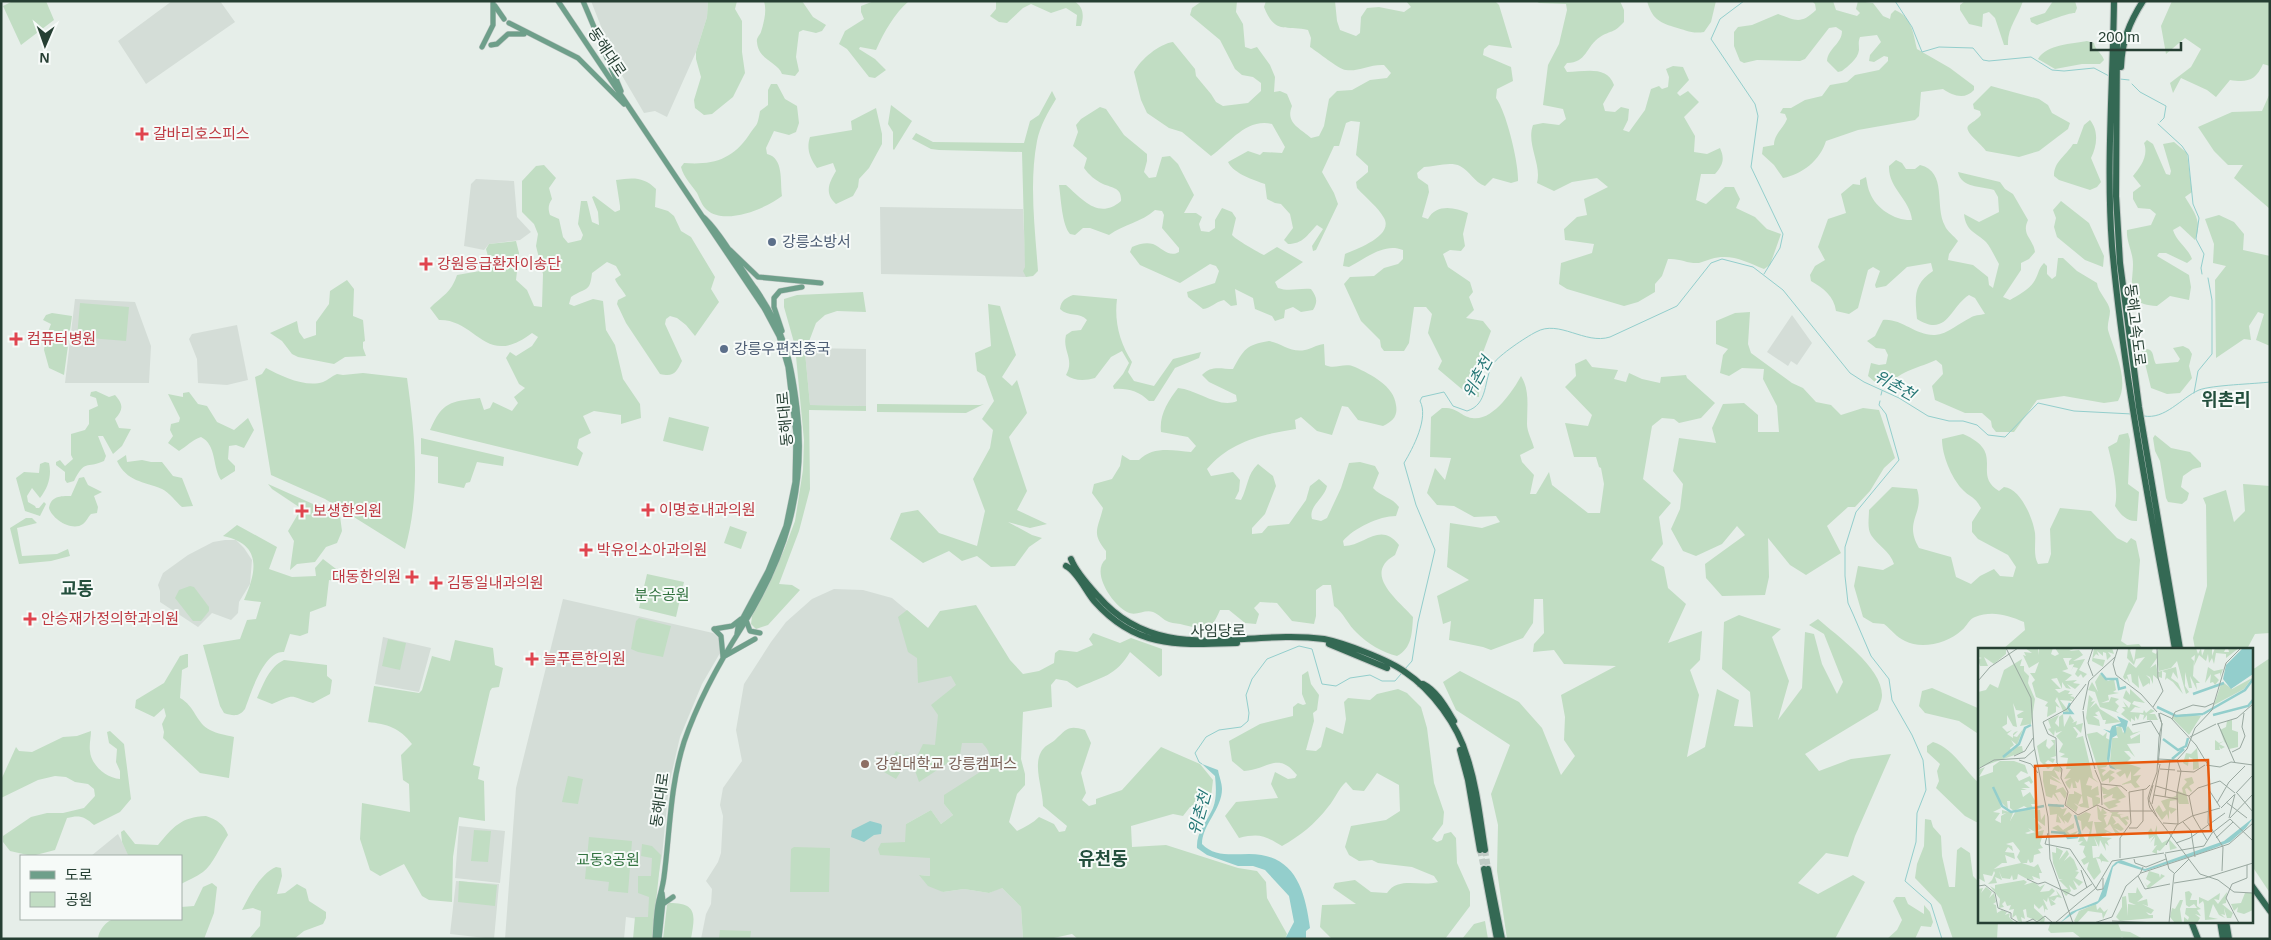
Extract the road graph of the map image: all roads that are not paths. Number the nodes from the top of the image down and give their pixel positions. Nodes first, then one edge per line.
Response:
1 (558, 1) edge
2 (583, 1) edge
3 (2113, 1) edge
4 (2118, 1) edge
5 (2143, 1) edge
6 (493, 2) edge
7 (504, 19) dead end
8 (509, 23) dead end
9 (536, 38) junction
10 (491, 46) dead end
11 (482, 47) dead end
12 (2116, 50) junction
13 (627, 105) junction
14 (2115, 107) junction
15 (702, 216) junction
16 (723, 242) junction
17 (748, 281) junction
18 (821, 283) dead end
19 (802, 287) dead end
20 (755, 292) junction
21 (2128, 344) junction
22 (786, 346) junction
23 (2155, 513) junction
24 (1071, 559) dead end
25 (1066, 566) dead end
26 (2165, 588) junction
27 (744, 618) junction
28 (760, 633) dead end
29 (755, 640) dead end
30 (2171, 648) edge
31 (2175, 648) edge
32 (2182, 648) edge
33 (723, 657) junction
34 (1397, 670) junction
35 (1417, 683) junction
36 (2254, 889) edge
37 (662, 892) junction
38 (673, 897) dead end
39 (663, 904) junction
40 (2270, 911) edge
41 (2191, 922) edge
42 (2220, 922) edge
43 (2226, 922) edge
44 (657, 939) edge
45 (1497, 939) edge
46 (1502, 939) edge
47 (2198, 939) edge
48 (2223, 939) edge
49 (2230, 939) edge

1 - 13 main road, 동해대로
2 - 13 main road
3 - 12 highway
4 - 12 highway, 동해고속도로
5 - 12 highway
6 - 7 main road
6 - 11 main road
8 - 9 main road
9 - 10 main road
9 - 13 main road
12 - 14 highway
12 - 14 highway, 동해고속도로
13 - 15 main road, 동해대로
14 - 21 highway, 동해고속도로
14 - 21 highway, 동해고속도로
15 - 16 main road, 동해대로
15 - 17 main road, 동해대로
16 - 17 main road, 동해대로
16 - 18 main road
17 - 20 main road, 동해대로
19 - 22 main road
20 - 22 main road, 동해대로
20 - 27 main road, 동해대로
21 - 23 highway, 동해고속도로
22 - 27 main road, 동해대로
23 - 26 highway, 동해고속도로
23 - 32 highway, 동해고속도로
24 - 34 highway, 사임당로
25 - 34 highway, 사임당로
26 - 30 highway
26 - 31 highway, 동해고속도로
27 - 28 main road
27 - 33 main road, 동해대로
27 - 33 main road
29 - 33 main road
33 - 37 main road, 동해대로
34 - 35 highway
35 - 35 highway
36 - 40 highway
37 - 39 main road, 동해대로
37 - 44 main road, 동해대로
38 - 39 main road
39 - 44 main road, 동해대로
41 - 47 highway
42 - 48 highway
43 - 49 highway
45 - 46 highway

